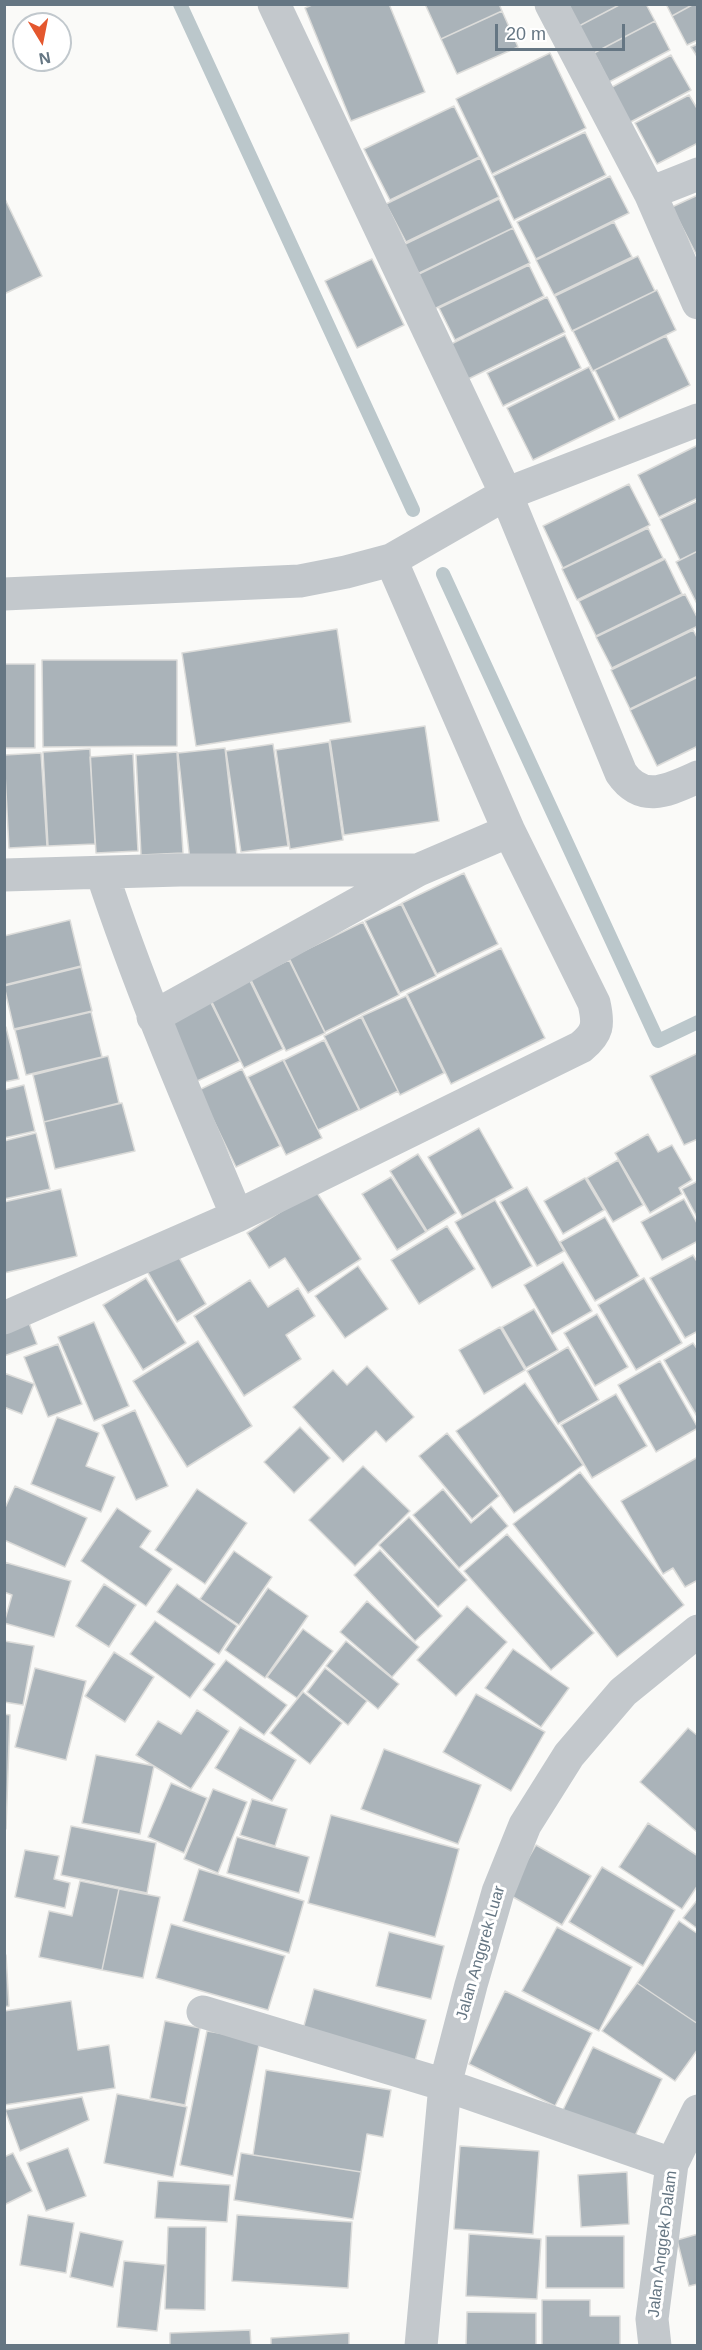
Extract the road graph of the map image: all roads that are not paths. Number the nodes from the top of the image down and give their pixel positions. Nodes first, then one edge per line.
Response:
1 (274, 4) edge
2 (551, 4) edge
3 (698, 174) edge
4 (650, 193) junction
5 (698, 303) edge
6 (698, 420) edge
7 (506, 494) junction
8 (391, 560) junction
9 (4, 594) edge
10 (698, 777) edge
11 (509, 831) junction
12 (417, 870) junction
13 (102, 873) junction
14 (4, 875) edge
15 (153, 1017) junction
16 (237, 1216) junction
17 (4, 1318) edge
18 (698, 1631) edge
19 (203, 2012) dead end
20 (445, 2085) junction
21 (698, 2111) edge
22 (672, 2164) junction
23 (421, 2346) edge
24 (655, 2346) edge

1 - 7 street
2 - 4 street
3 - 4 street
4 - 5 street
6 - 7 street
7 - 8 street
7 - 10 street
8 - 9 street
8 - 11 street
11 - 12 street
11 - 16 street
12 - 13 street
12 - 15 street
13 - 14 street
13 - 15 street
15 - 16 street
16 - 17 street
18 - 20 street, Jalan Anggrek Luar
19 - 20 street
20 - 22 street
20 - 23 street, Jalan Anggrek Luar
21 - 22 street, Jalan Anggek Dalam
22 - 24 street, Jalan Anggek Dalam

